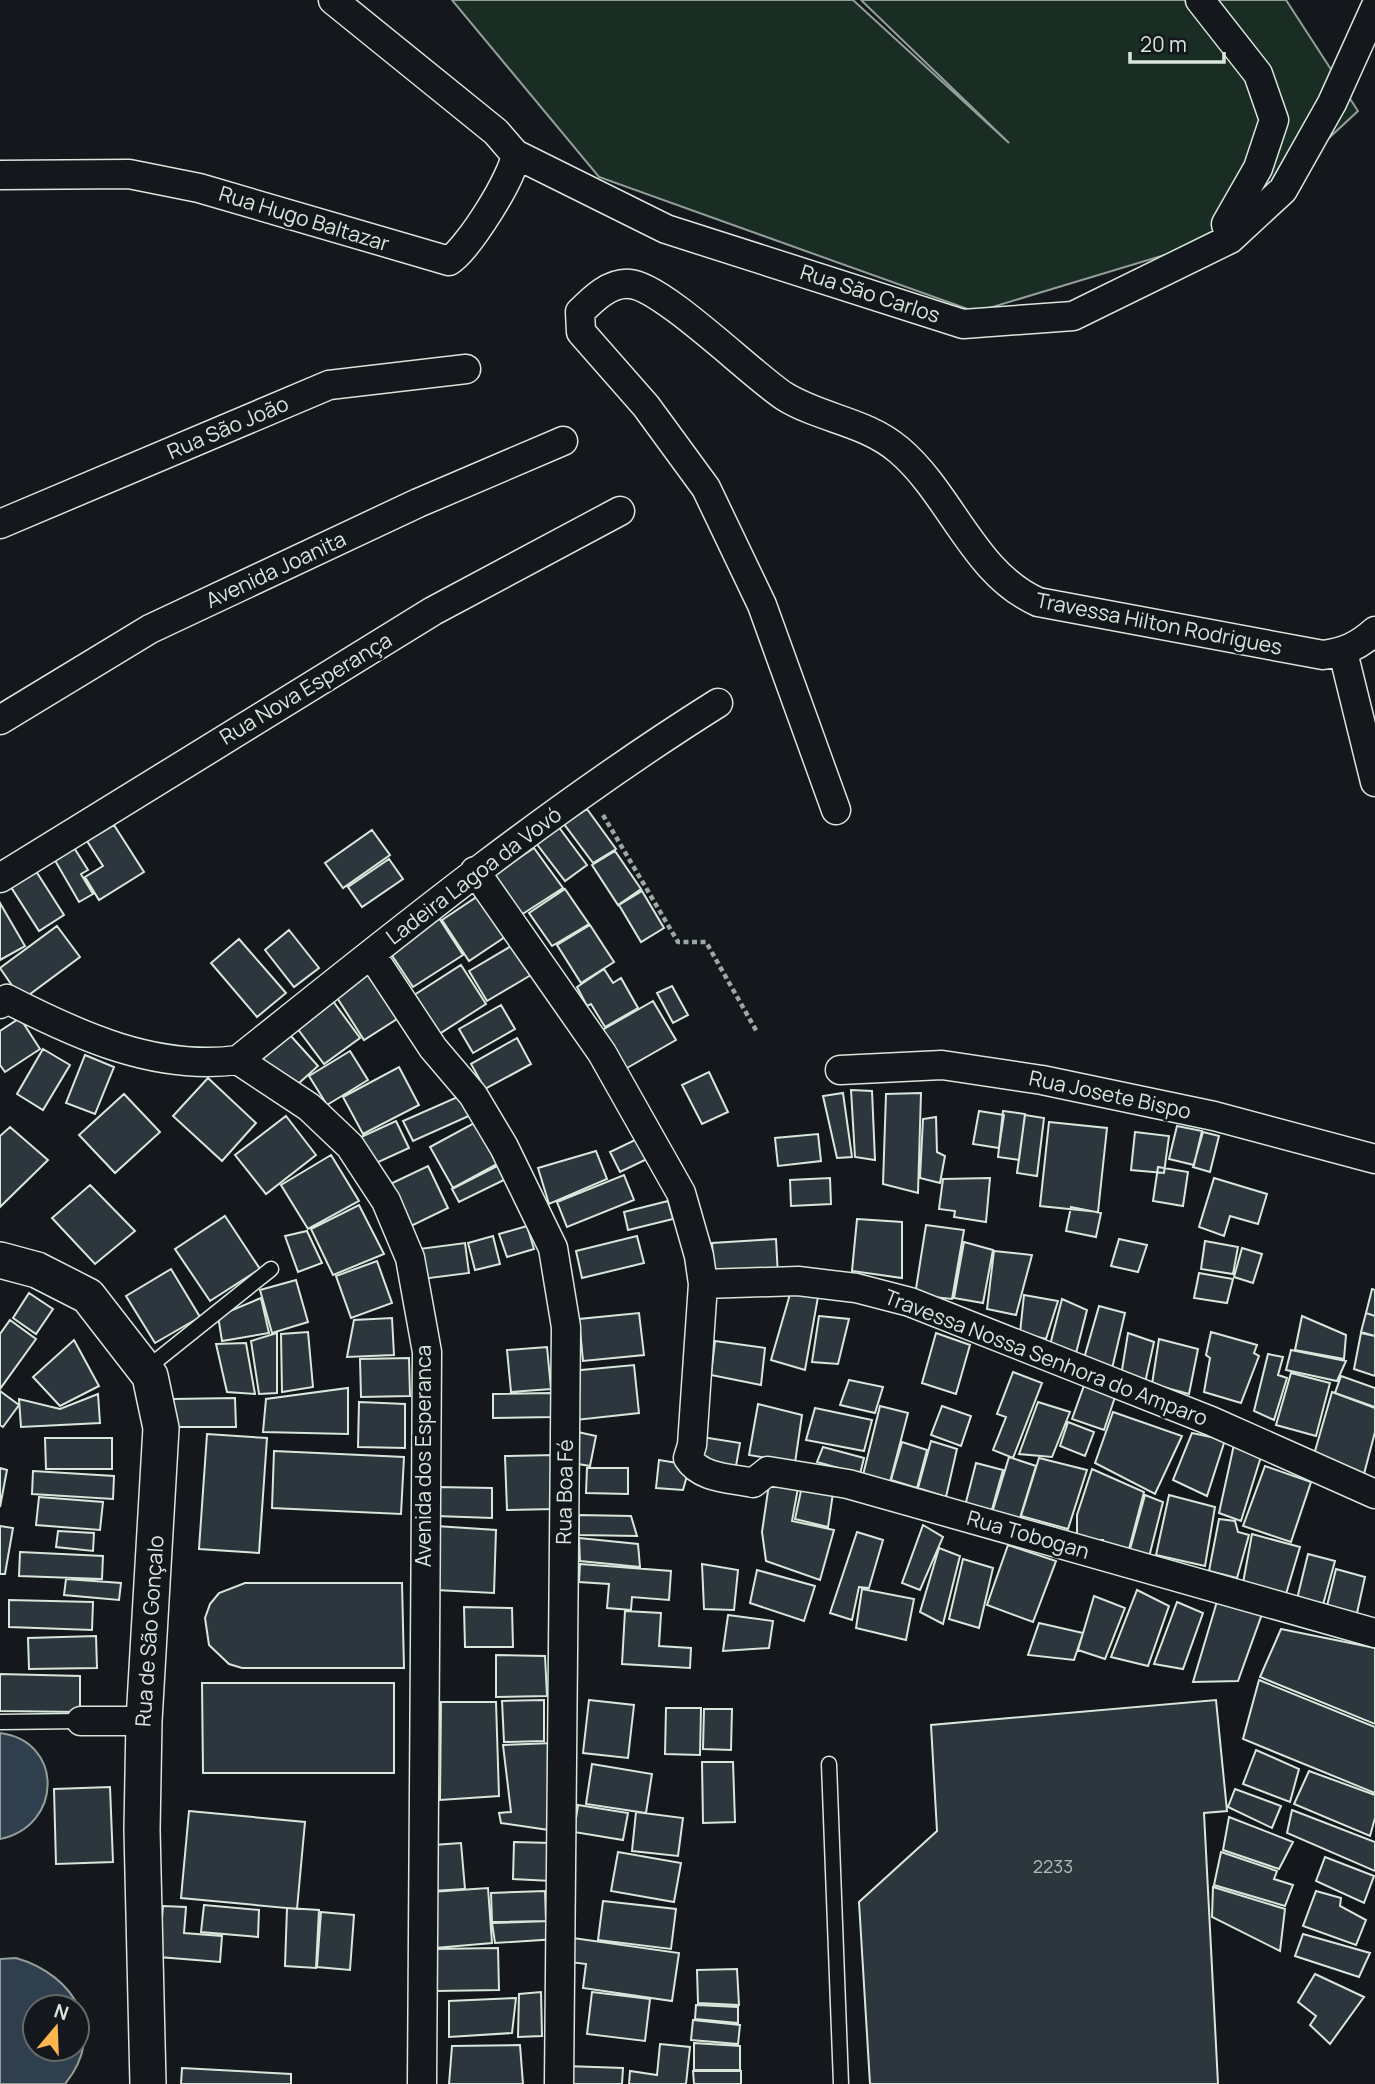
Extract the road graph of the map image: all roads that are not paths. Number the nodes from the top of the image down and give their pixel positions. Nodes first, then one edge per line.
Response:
1 (333, 0) edge
2 (1200, 0) edge
3 (1375, 8) edge
4 (515, 154) junction
5 (0, 175) edge
6 (1230, 239) junction
7 (466, 369) dead end
8 (563, 441) dead end
9 (620, 511) dead end
10 (0, 524) edge
11 (1375, 631) edge
12 (1343, 652) junction
13 (718, 703) dead end
14 (0, 720) edge
15 (1375, 782) edge
16 (836, 810) dead end
17 (475, 871) junction
18 (0, 878) edge
19 (371, 954) junction
20 (4, 1002) edge
21 (238, 1060) junction
22 (840, 1070) dead end
23 (1375, 1159) edge
24 (0, 1260) edge
25 (271, 1269) dead end
26 (703, 1284) junction
27 (146, 1369) junction
28 (1375, 1494) edge
29 (1375, 1633) edge
30 (81, 1721) joint
31 (144, 1721) junction
32 (0, 1722) edge
33 (829, 1764) dead end
34 (148, 2084) edge
35 (422, 2084) edge
36 (559, 2084) edge
37 (841, 2084) edge

1 - 4 street
2 - 6 street
3 - 6 street, Rua São Carlos
4 - 5 street, Rua Hugo Baltazar
4 - 6 street, Rua São Carlos
7 - 10 street, Rua São João
8 - 14 street, Avenida Joanita
9 - 18 street, Rua Nova Esperança
11 - 12 street
12 - 15 street
12 - 16 street, Travessa Hilton Rodrigues
13 - 17 street, Ladeira Lagoa da Vovó
17 - 19 street, Ladeira Lagoa da Vovó
17 - 26 street
19 - 21 street, Ladeira Lagoa da Vovó
19 - 36 street, Rua Boa Fé
20 - 21 street
21 - 35 street, Avenida dos Esperanca
22 - 23 street, Rua Josete Bispo
24 - 27 street, Rua de São Gonçalo
25 - 27 lane
26 - 28 street, Travessa Nossa Senhora do Amparo
26 - 29 street, Rua Tobogan
27 - 31 street, Rua de São Gonçalo
30 - 31 street
30 - 32 lane
31 - 34 street, Rua de São Gonçalo
33 - 37 lane

